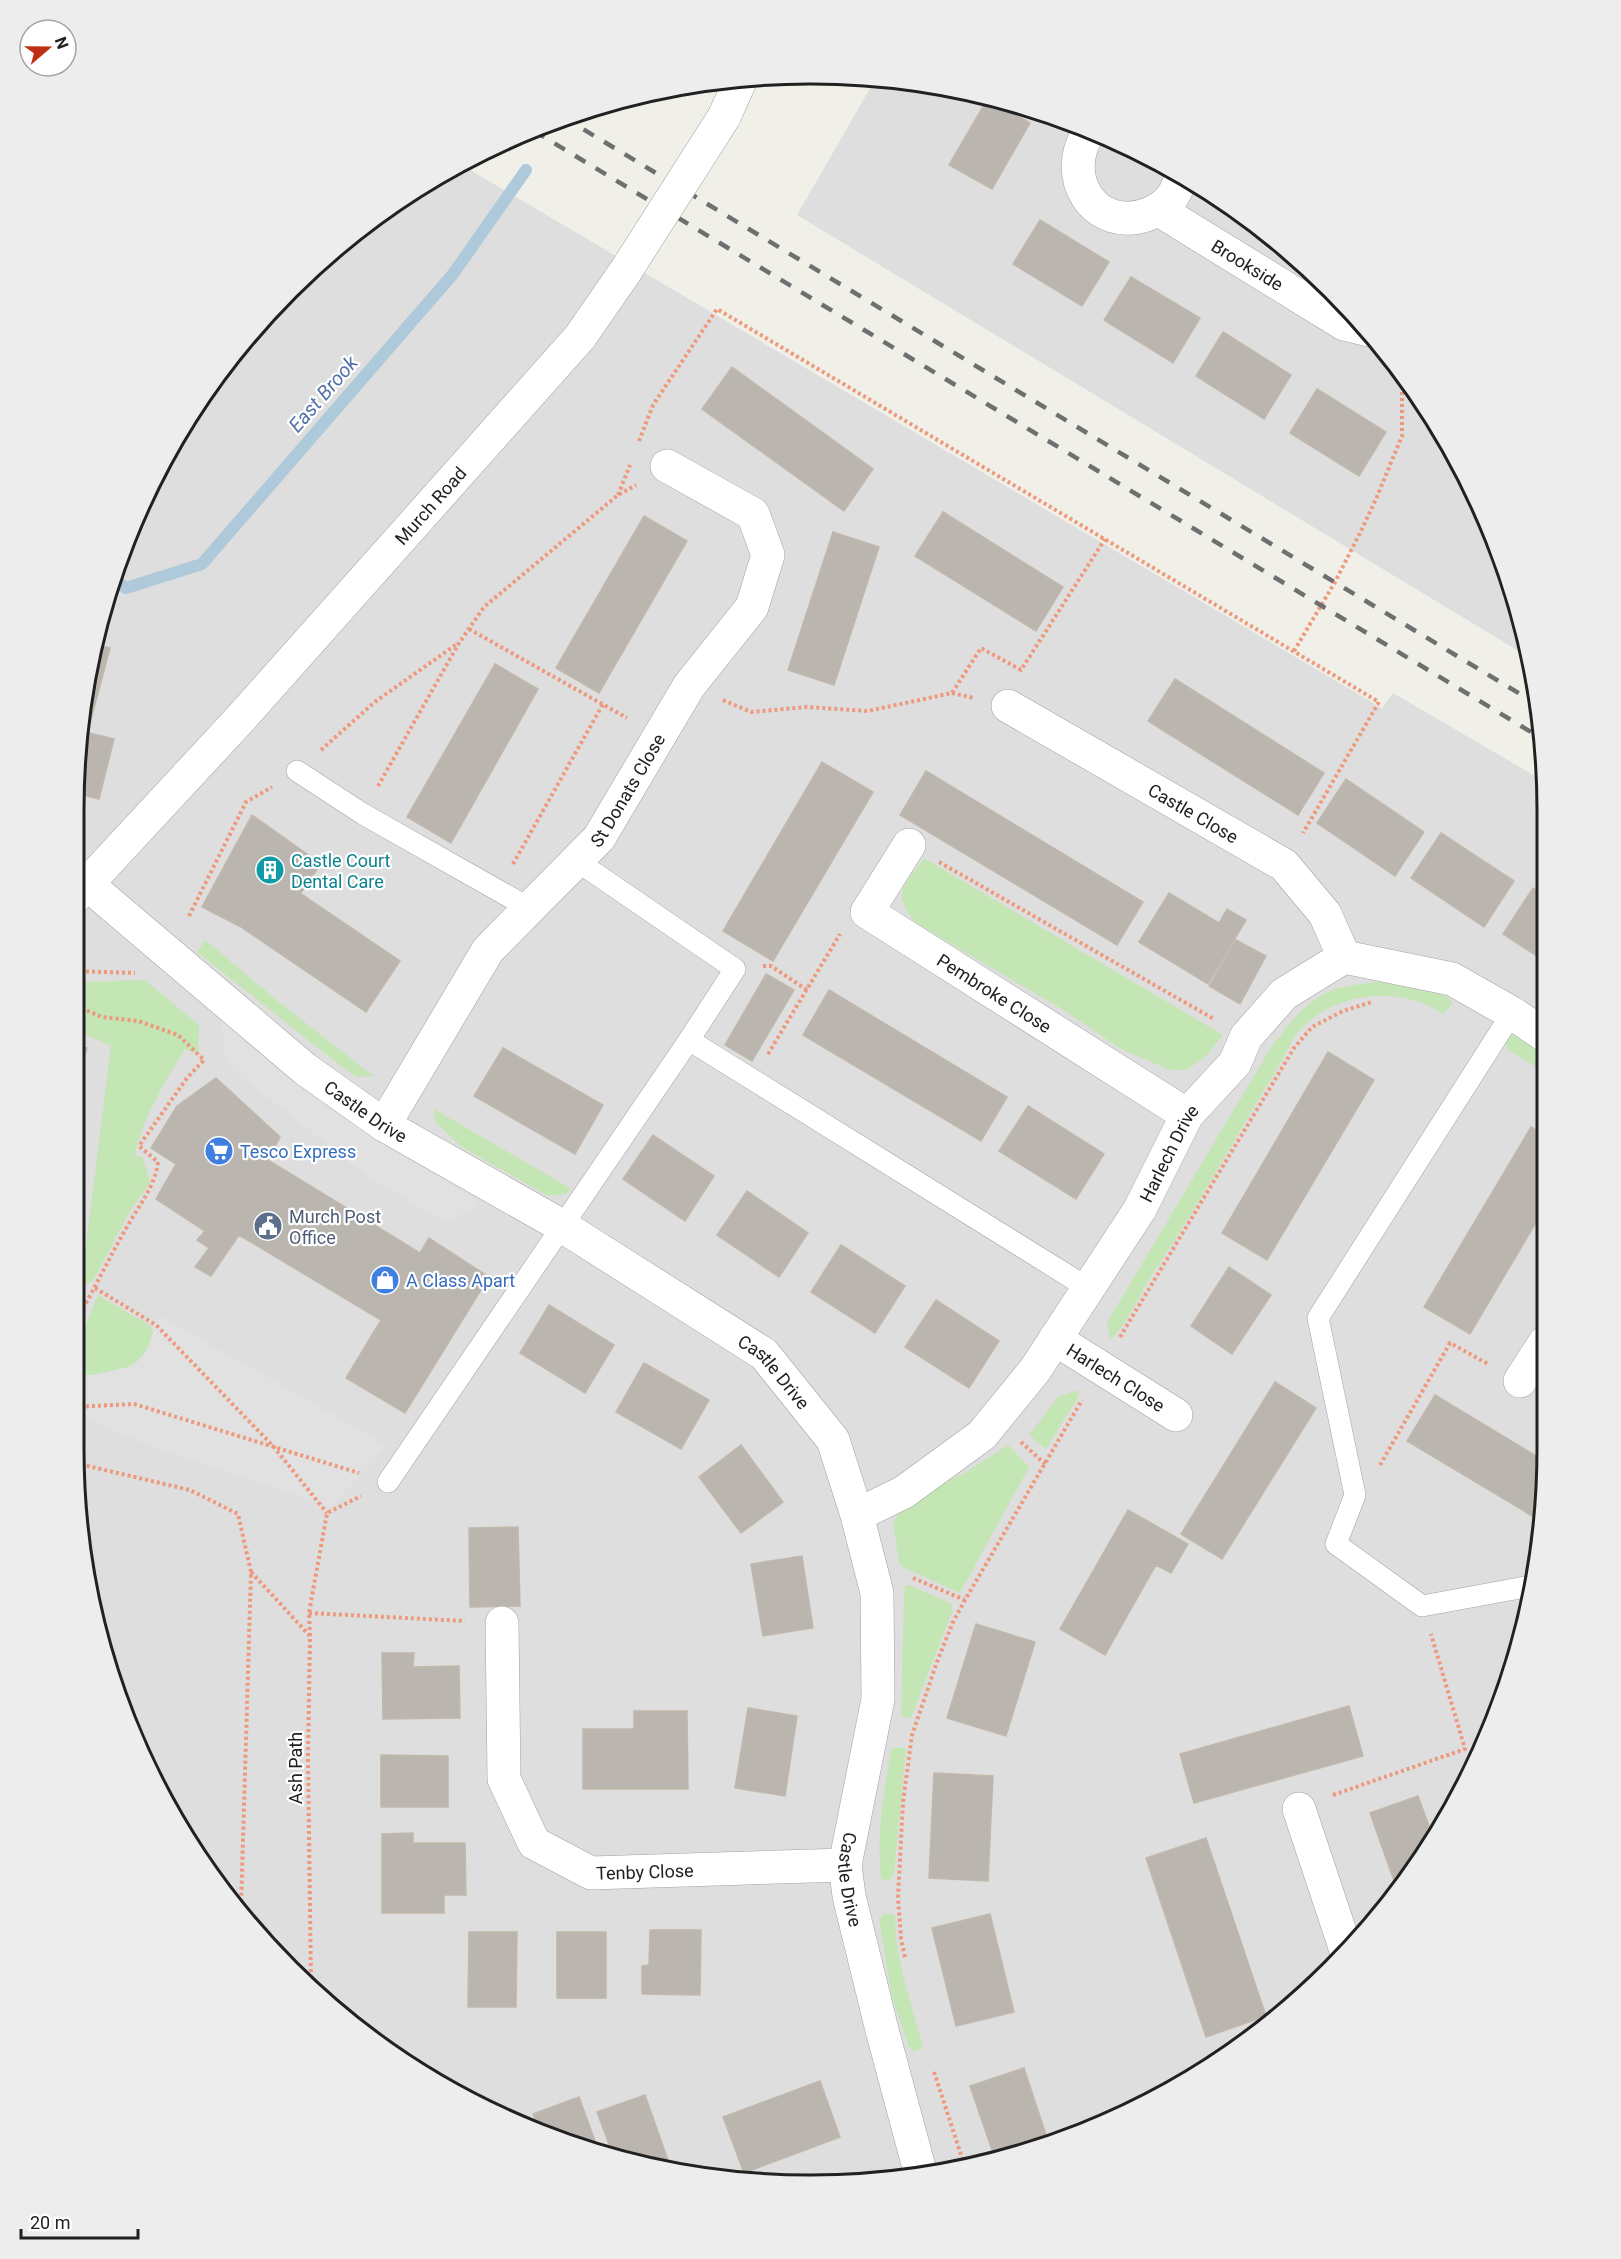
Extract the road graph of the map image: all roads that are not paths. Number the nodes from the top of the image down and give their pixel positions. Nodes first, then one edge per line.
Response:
1 (737, 88) edge
2 (1085, 138) edge
3 (1178, 184) edge
4 (1159, 210) junction
5 (1352, 326) edge
6 (667, 466) road end
7 (1008, 706) dead end
8 (297, 771) road end
9 (909, 845) road end
10 (578, 861) junction
11 (84, 886) edge
12 (84, 897) edge
13 (529, 908) junction
14 (1344, 957) junction
15 (1512, 1013) junction
16 (1537, 1030) edge
17 (689, 1040) junction
18 (1187, 1115) junction
19 (384, 1125) junction
20 (562, 1226) junction
21 (1088, 1288) junction
22 (1055, 1339) junction
23 (1537, 1354) edge
24 (1520, 1381) road end
25 (1176, 1415) dead end
26 (388, 1482) road end
27 (857, 1515) junction
28 (1523, 1587) edge
29 (502, 1623) road end
30 (1299, 1809) road end
31 (845, 1865) junction
32 (1343, 1942) edge
33 (919, 2167) edge

1 - 11 street, Murch Road, bridge
2 - 4 street
3 - 4 street
4 - 5 street, Brookside
6 - 10 street, St Donats Close
7 - 14 street, Castle Close
8 - 13 lane
9 - 18 street, Pembroke Close
10 - 13 street, St Donats Close
10 - 17 lane
12 - 19 street, Castle Drive
13 - 19 street, St Donats Close
14 - 15 street
14 - 18 street, Harlech Drive
15 - 16 street
15 - 28 lane
17 - 20 lane
17 - 21 lane
18 - 21 street, Harlech Drive
19 - 20 street, Castle Drive
20 - 26 lane
20 - 27 street, Castle Drive
21 - 22 street, Harlech Drive
22 - 25 street, Harlech Close
22 - 27 street, Harlech Drive
23 - 24 street
27 - 31 street, Castle Drive
29 - 31 street, Tenby Close
30 - 32 street
31 - 33 street, Castle Drive

